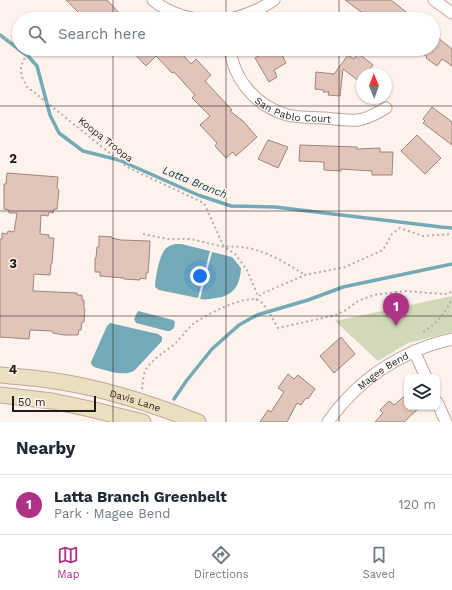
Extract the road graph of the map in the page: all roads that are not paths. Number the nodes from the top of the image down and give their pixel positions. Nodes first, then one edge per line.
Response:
1 (153, 0) edge
2 (274, 0) edge
3 (434, 0) edge
4 (174, 12) edge
5 (254, 12) edge
6 (452, 14) edge
7 (232, 56) edge
8 (386, 108) dead end
9 (452, 338) edge
10 (414, 351) junction
11 (425, 374) edge
12 (0, 375) edge
13 (0, 395) edge
14 (440, 409) edge
15 (142, 422) edge
16 (198, 422) edge
17 (328, 422) edge
18 (446, 422) edge

1 - 4 street
2 - 5 street
3 - 6 street
7 - 8 street, San Pablo Court
9 - 10 street, Magee Bend
10 - 11 street
10 - 17 street, Magee Bend
12 - 16 main road, Davis Lane
13 - 15 main road, Davis Lane
14 - 18 street

